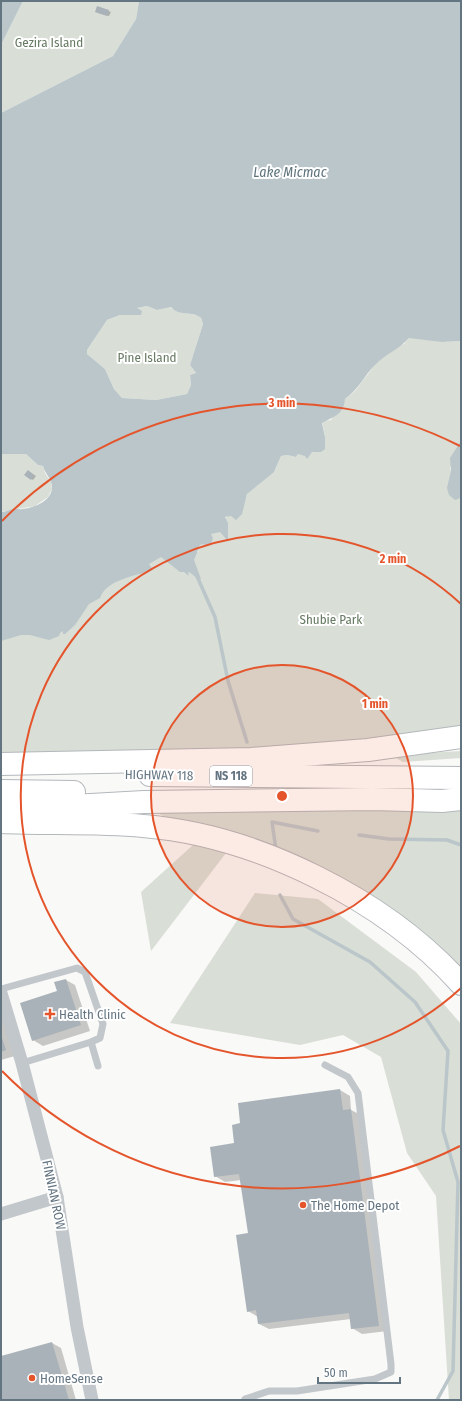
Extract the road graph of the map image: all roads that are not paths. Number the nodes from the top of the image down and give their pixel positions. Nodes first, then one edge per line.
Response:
1 (461, 737) edge
2 (1, 764) edge
3 (1, 774) edge
4 (461, 778) edge
5 (1, 791) edge
6 (461, 794) edge
7 (461, 799) edge
8 (1, 810) edge
9 (1, 822) edge
10 (461, 984) edge
11 (1, 989) edge
12 (1, 993) edge
13 (91, 1042) junction
14 (22, 1063) junction
15 (325, 1065) dead end
16 (98, 1066) dead end
17 (57, 1197) junction
18 (1, 1214) edge
19 (245, 1399) dead end
20 (92, 1400) edge

1 - 2 highway
3 - 4 highway, HIGHWAY 118 / NS 118
5 - 6 highway, HIGHWAY 118 / NS 118
7 - 8 highway
9 - 10 highway
11 - 13 lane
12 - 14 street, FINNIAN ROW
13 - 14 lane
13 - 16 lane
14 - 17 street, FINNIAN ROW
15 - 19 lane
17 - 18 street
17 - 20 street, FINNIAN ROW

